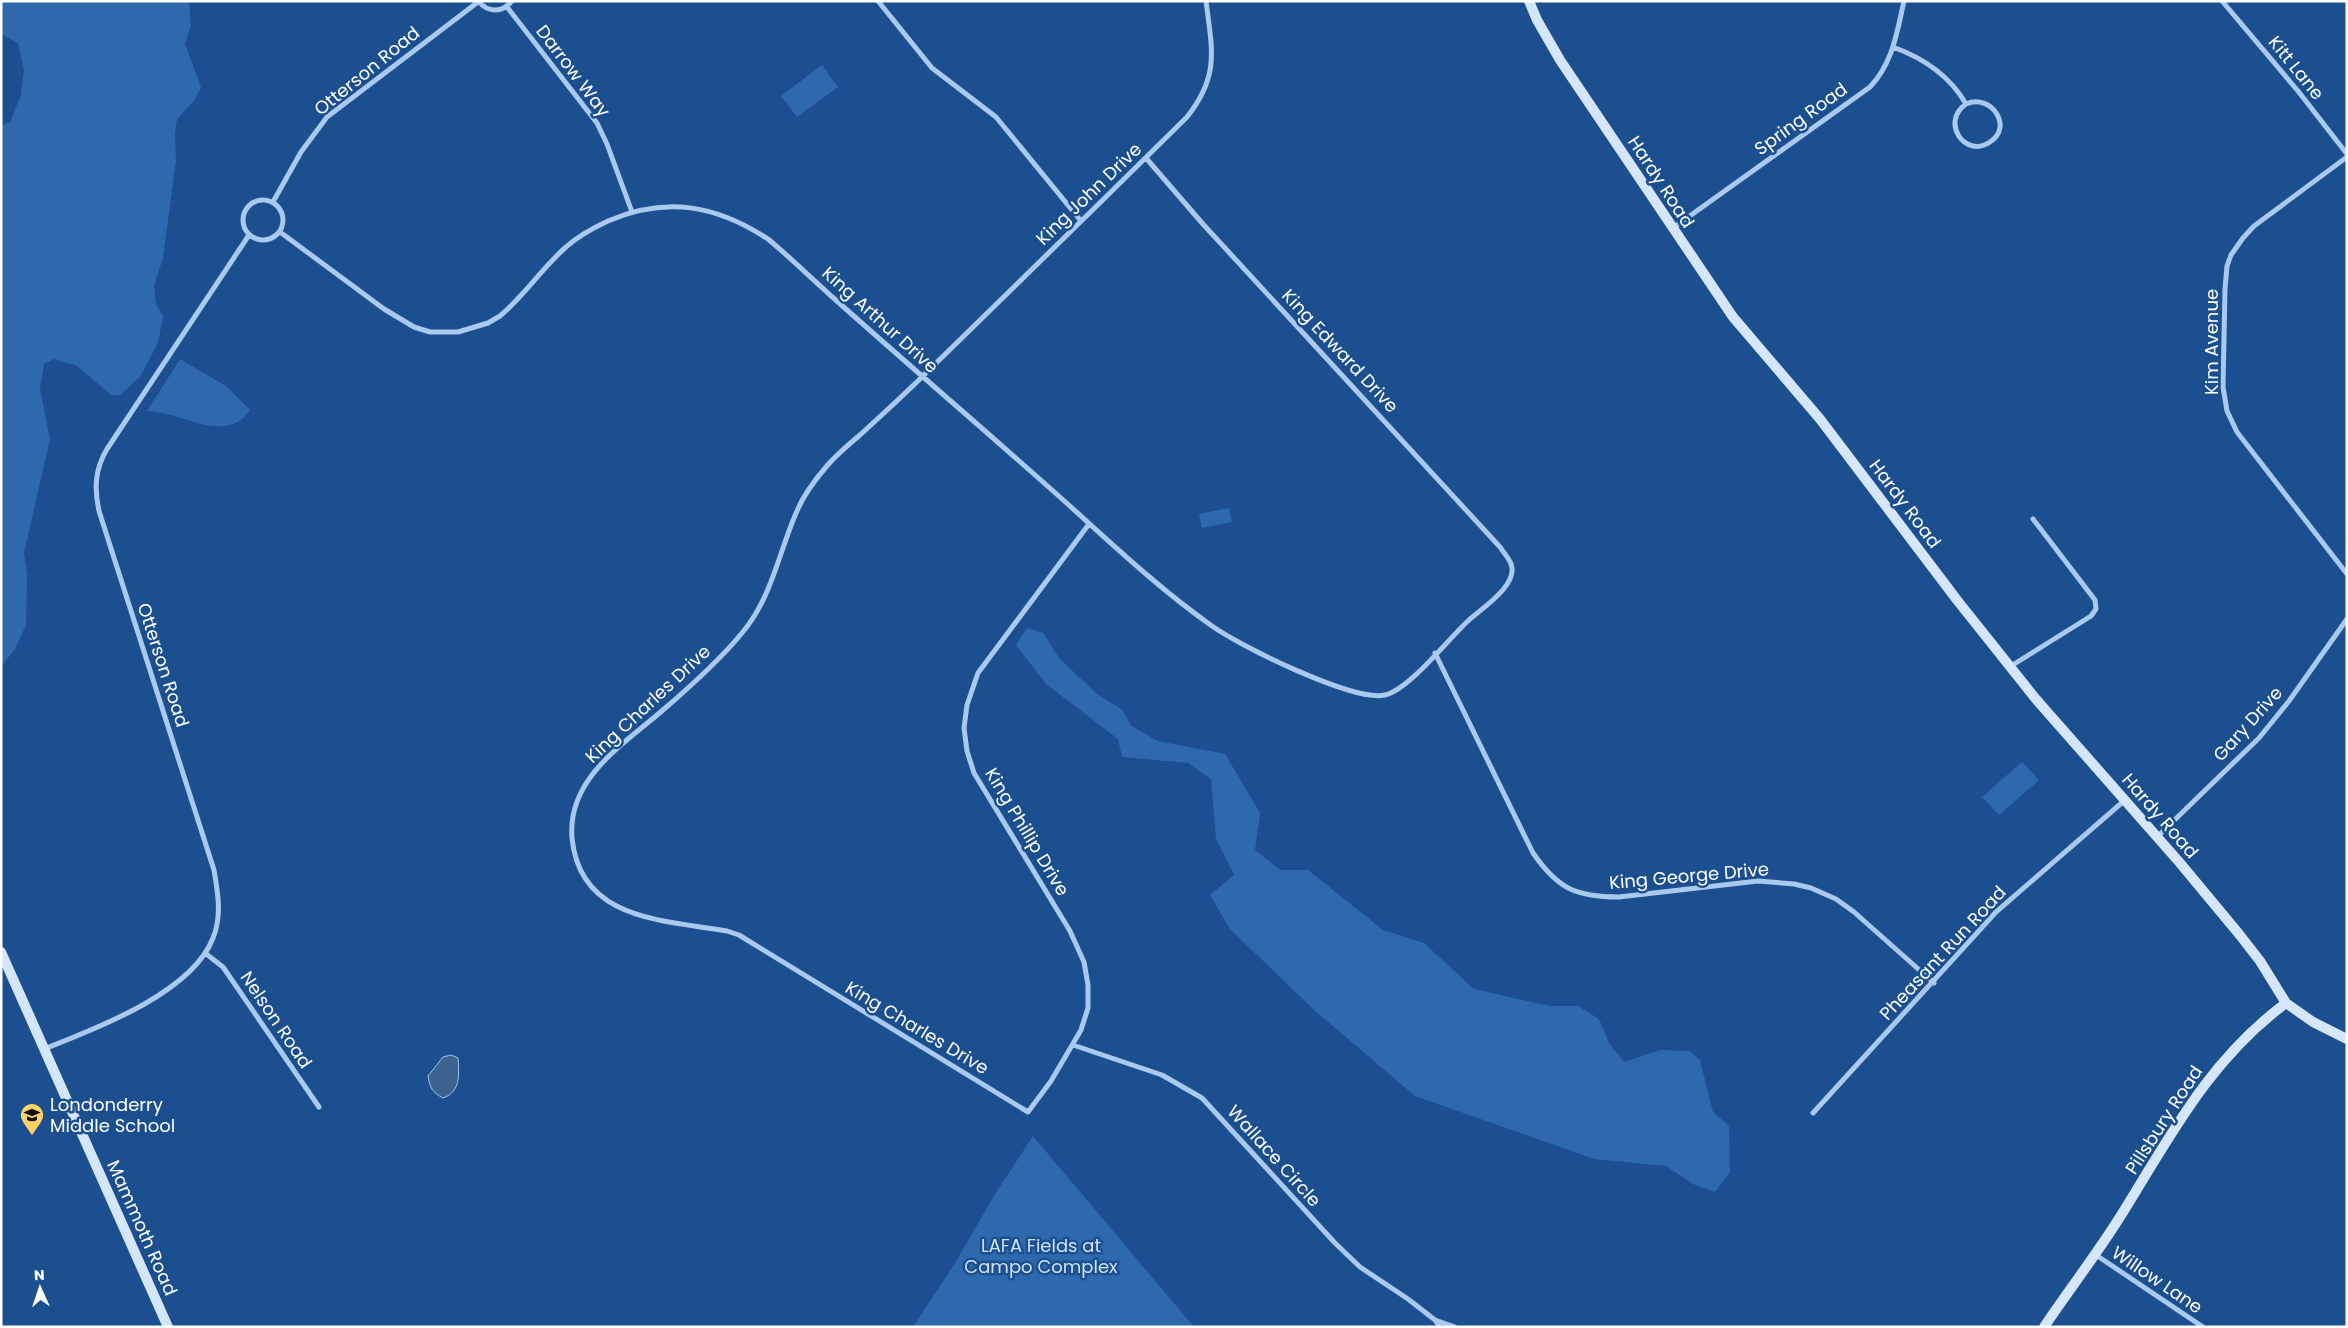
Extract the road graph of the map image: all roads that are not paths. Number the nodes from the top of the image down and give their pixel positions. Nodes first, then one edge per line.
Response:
1 (478, 1) edge
2 (512, 1) edge
3 (878, 1) edge
4 (1206, 1) edge
5 (1529, 1) edge
6 (1904, 1) edge
7 (2222, 1) edge
8 (507, 6) junction
9 (1893, 47) junction
10 (1966, 104) junction
11 (2347, 155) edge
12 (1146, 158) junction
13 (273, 202) junction
14 (632, 212) junction
15 (1081, 221) junction
16 (1672, 228) junction
17 (280, 232) junction
18 (248, 235) junction
19 (923, 376) junction
20 (2033, 519) dead end
21 (1089, 524) junction
22 (1512, 565) joint
23 (2347, 574) edge
24 (2347, 619) edge
25 (1436, 653) junction
26 (2011, 666) junction
27 (2125, 800) junction
28 (2157, 837) junction
29 (1, 952) edge
30 (205, 953) junction
31 (1934, 983) junction
32 (2286, 1003) junction
33 (2347, 1040) edge
34 (1073, 1045) junction
35 (43, 1049) junction
36 (319, 1107) dead end
37 (1028, 1112) joint
38 (1813, 1113) dead end
39 (2096, 1255) junction
40 (1435, 1320) junction
41 (168, 1327) edge
42 (1440, 1327) edge
43 (1455, 1327) edge
44 (2044, 1327) edge
45 (2203, 1327) edge

1 - 8 street, Otterson Road
1 - 13 street, Otterson Road
2 - 8 street
3 - 15 street
4 - 12 street, King John Drive
5 - 16 street, Hardy Road
6 - 9 street, Spring Road
7 - 11 street, Kitt Lane
8 - 14 street, Darrow Way
9 - 10 street
9 - 16 street, Spring Road
10 - 10 street
11 - 23 street, Kim Avenue
12 - 15 street, King John Drive
12 - 22 street, King Edward Drive
13 - 17 street
13 - 18 street
14 - 17 street, King Arthur Drive
14 - 19 street, King Arthur Drive
15 - 19 street, King John Drive
16 - 26 street, Hardy Road
17 - 18 street
18 - 30 street, Otterson Road
19 - 21 street, King Arthur Drive
19 - 37 street, King Charles Drive
20 - 26 street
21 - 25 street, King Arthur Drive
21 - 34 street, King Phillip Drive
22 - 25 street, King Arthur Drive
24 - 28 street, Gary Drive
25 - 31 street, King George Drive
26 - 27 street, Hardy Road
27 - 28 street, Hardy Road
27 - 31 street, Pheasant Run Road
28 - 32 street, Hardy Road
29 - 35 street, Mammoth Road
30 - 35 street, Otterson Road
30 - 36 street, Nelson Road
31 - 38 street, Pheasant Run Road
32 - 33 street
32 - 39 street, Pillsbury Road
34 - 37 street, King Phillip Drive
34 - 40 street, Wallace Circle
35 - 41 street, Mammoth Road
39 - 44 street, Pillsbury Road
39 - 45 street, Willow Lane
40 - 42 street, Wallace Circle
40 - 43 street, Wallace Circle

